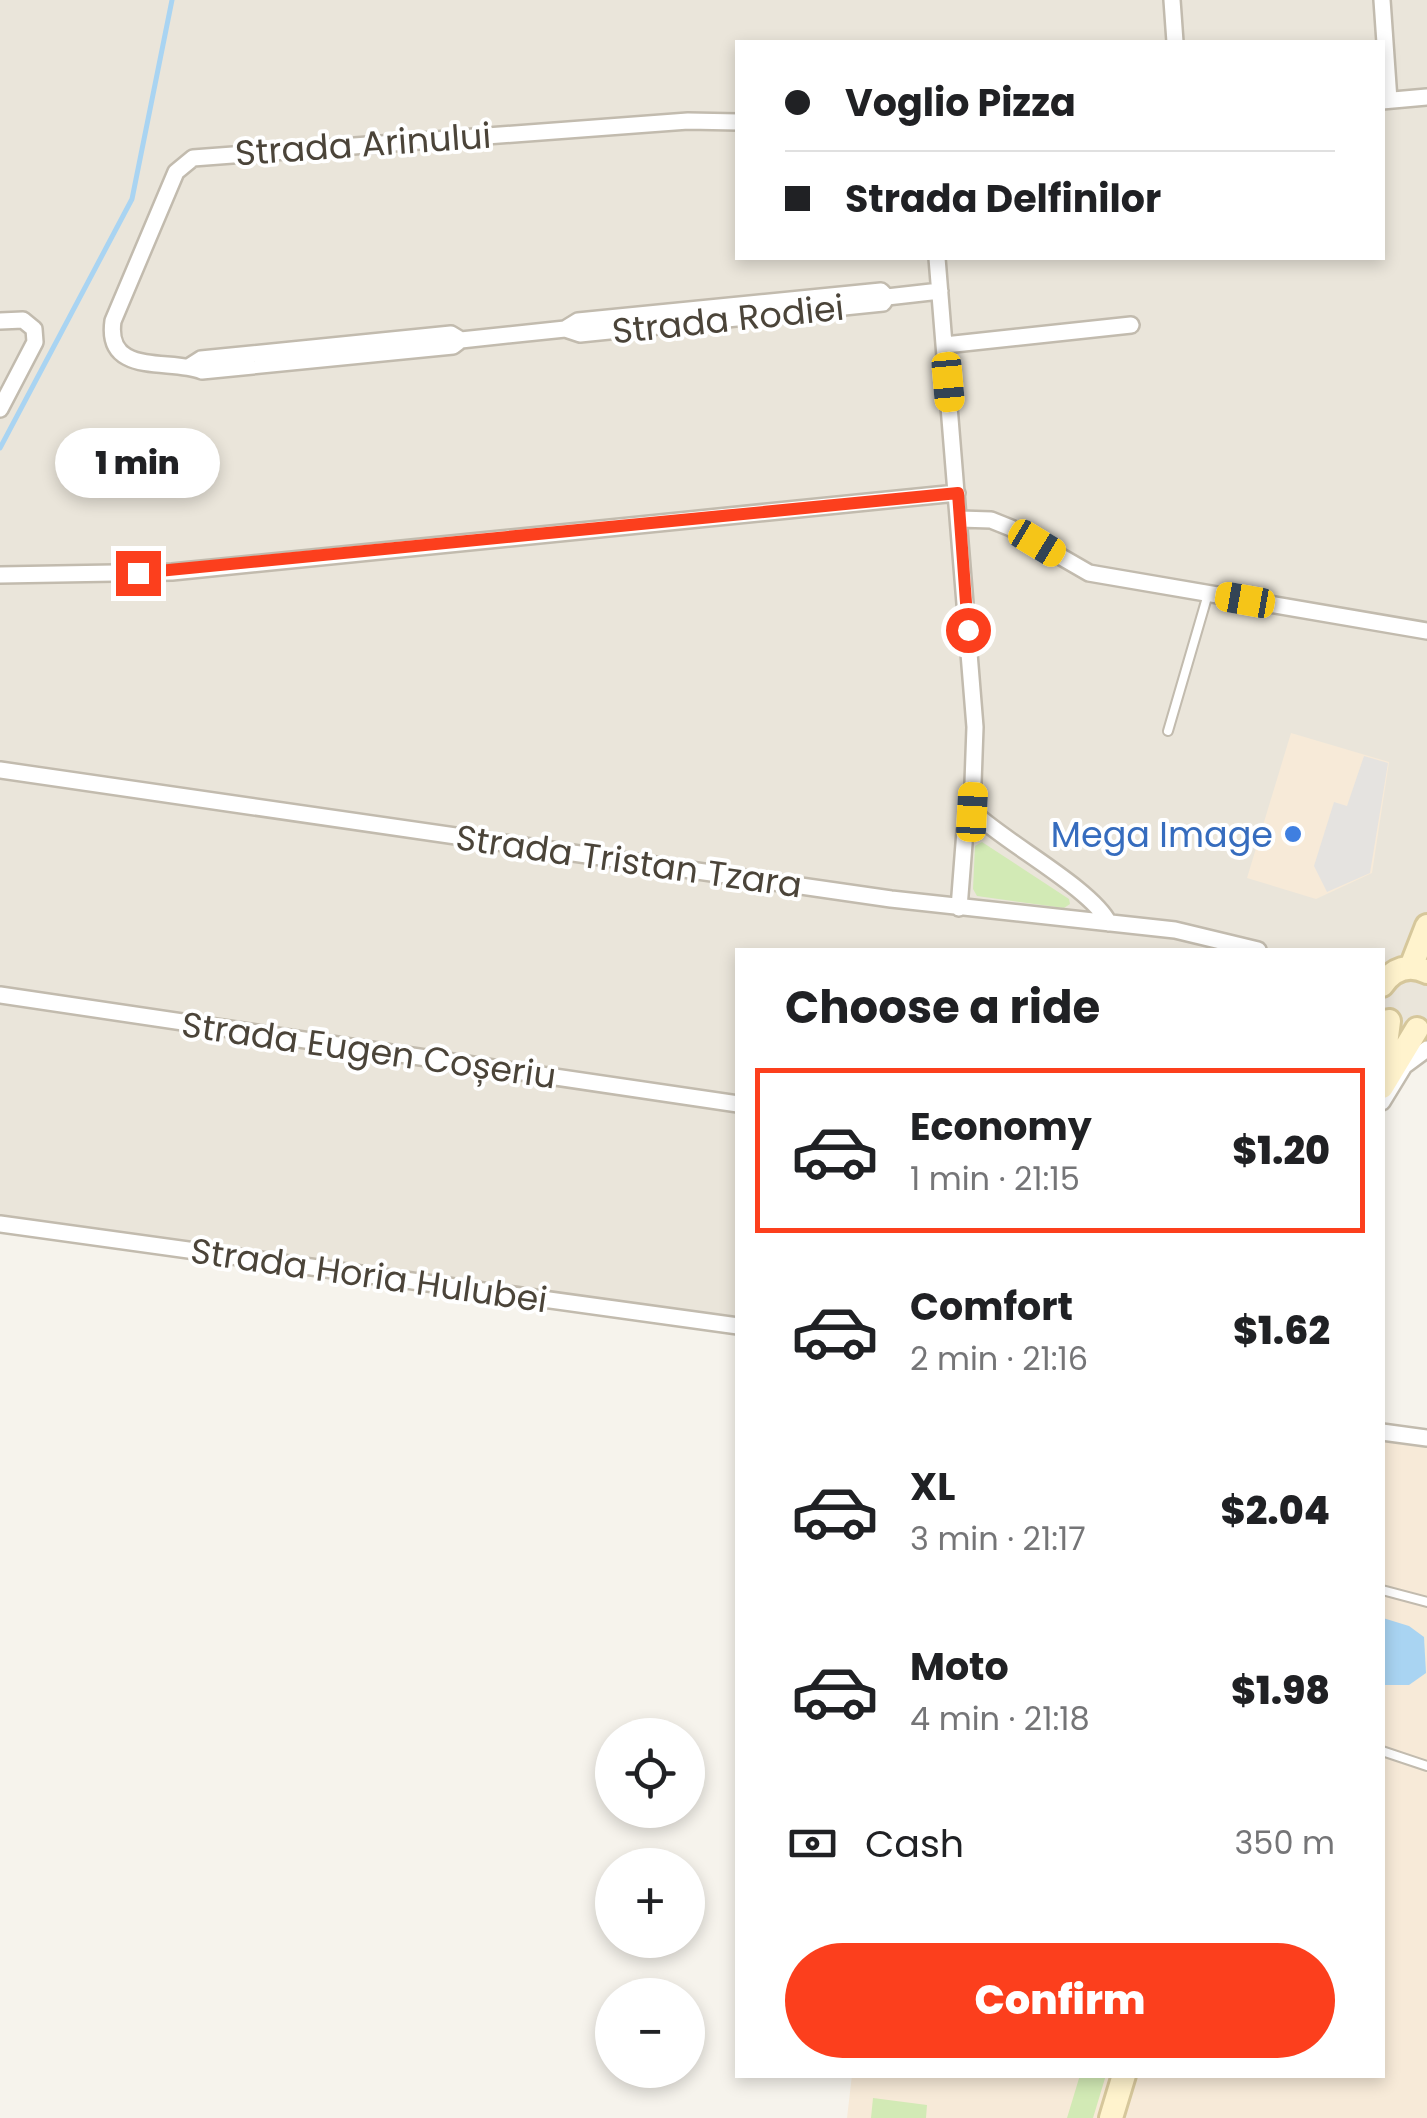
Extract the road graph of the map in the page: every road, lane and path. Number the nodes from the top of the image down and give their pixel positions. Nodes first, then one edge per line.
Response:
1 (1172, 0) edge
2 (1382, 0) edge
3 (1175, 40) edge
4 (1384, 40) edge
5 (1385, 75) edge
6 (1427, 98) edge
7 (1386, 100) edge
8 (735, 122) edge
9 (937, 260) edge
10 (940, 291) junction
11 (0, 321) edge
12 (1131, 326) dead end
13 (114, 340) joint
14 (945, 344) junction
15 (0, 409) edge
16 (958, 493) junction
17 (960, 518) junction
18 (0, 575) edge
19 (1208, 594) junction
20 (1427, 631) edge
21 (1168, 731) dead end
22 (0, 770) edge
23 (972, 812) junction
24 (959, 908) junction
25 (1109, 924) junction
26 (1426, 934) edge
27 (1250, 948) edge
28 (1419, 970) edge
29 (1385, 983) edge
30 (0, 996) edge
31 (1385, 1014) edge
32 (1424, 1034) edge
33 (1385, 1083) edge
34 (1385, 1097) edge
35 (735, 1104) edge
36 (0, 1224) edge
37 (735, 1326) edge
38 (1385, 1432) edge
39 (1427, 1438) edge
40 (1385, 1591) edge
41 (1427, 1602) edge
42 (1385, 1752) edge
43 (1427, 1766) edge
44 (1123, 2078) edge
45 (1111, 2118) edge

1 - 3 street
2 - 4 street
5 - 7 street
6 - 7 street
8 - 13 street, Strada Arinului
9 - 10 street
10 - 13 street, Strada Rodiei
10 - 14 street
11 - 15 street
12 - 14 street
14 - 16 street
16 - 17 street
16 - 18 street
17 - 19 street
17 - 23 street
19 - 20 street
19 - 21 lane
22 - 24 street, Strada Tristan Tzara
23 - 24 street
23 - 25 street
24 - 25 street, Strada Tristan Tzara
25 - 27 street, Strada Tristan Tzara
26 - 28 street
28 - 29 street
30 - 35 street, Strada Eugen Coșeriu
31 - 32 street
32 - 33 street
32 - 34 street
36 - 37 street, Strada Horia Hulubei
38 - 39 street
40 - 41 lane
42 - 43 lane
44 - 45 street

